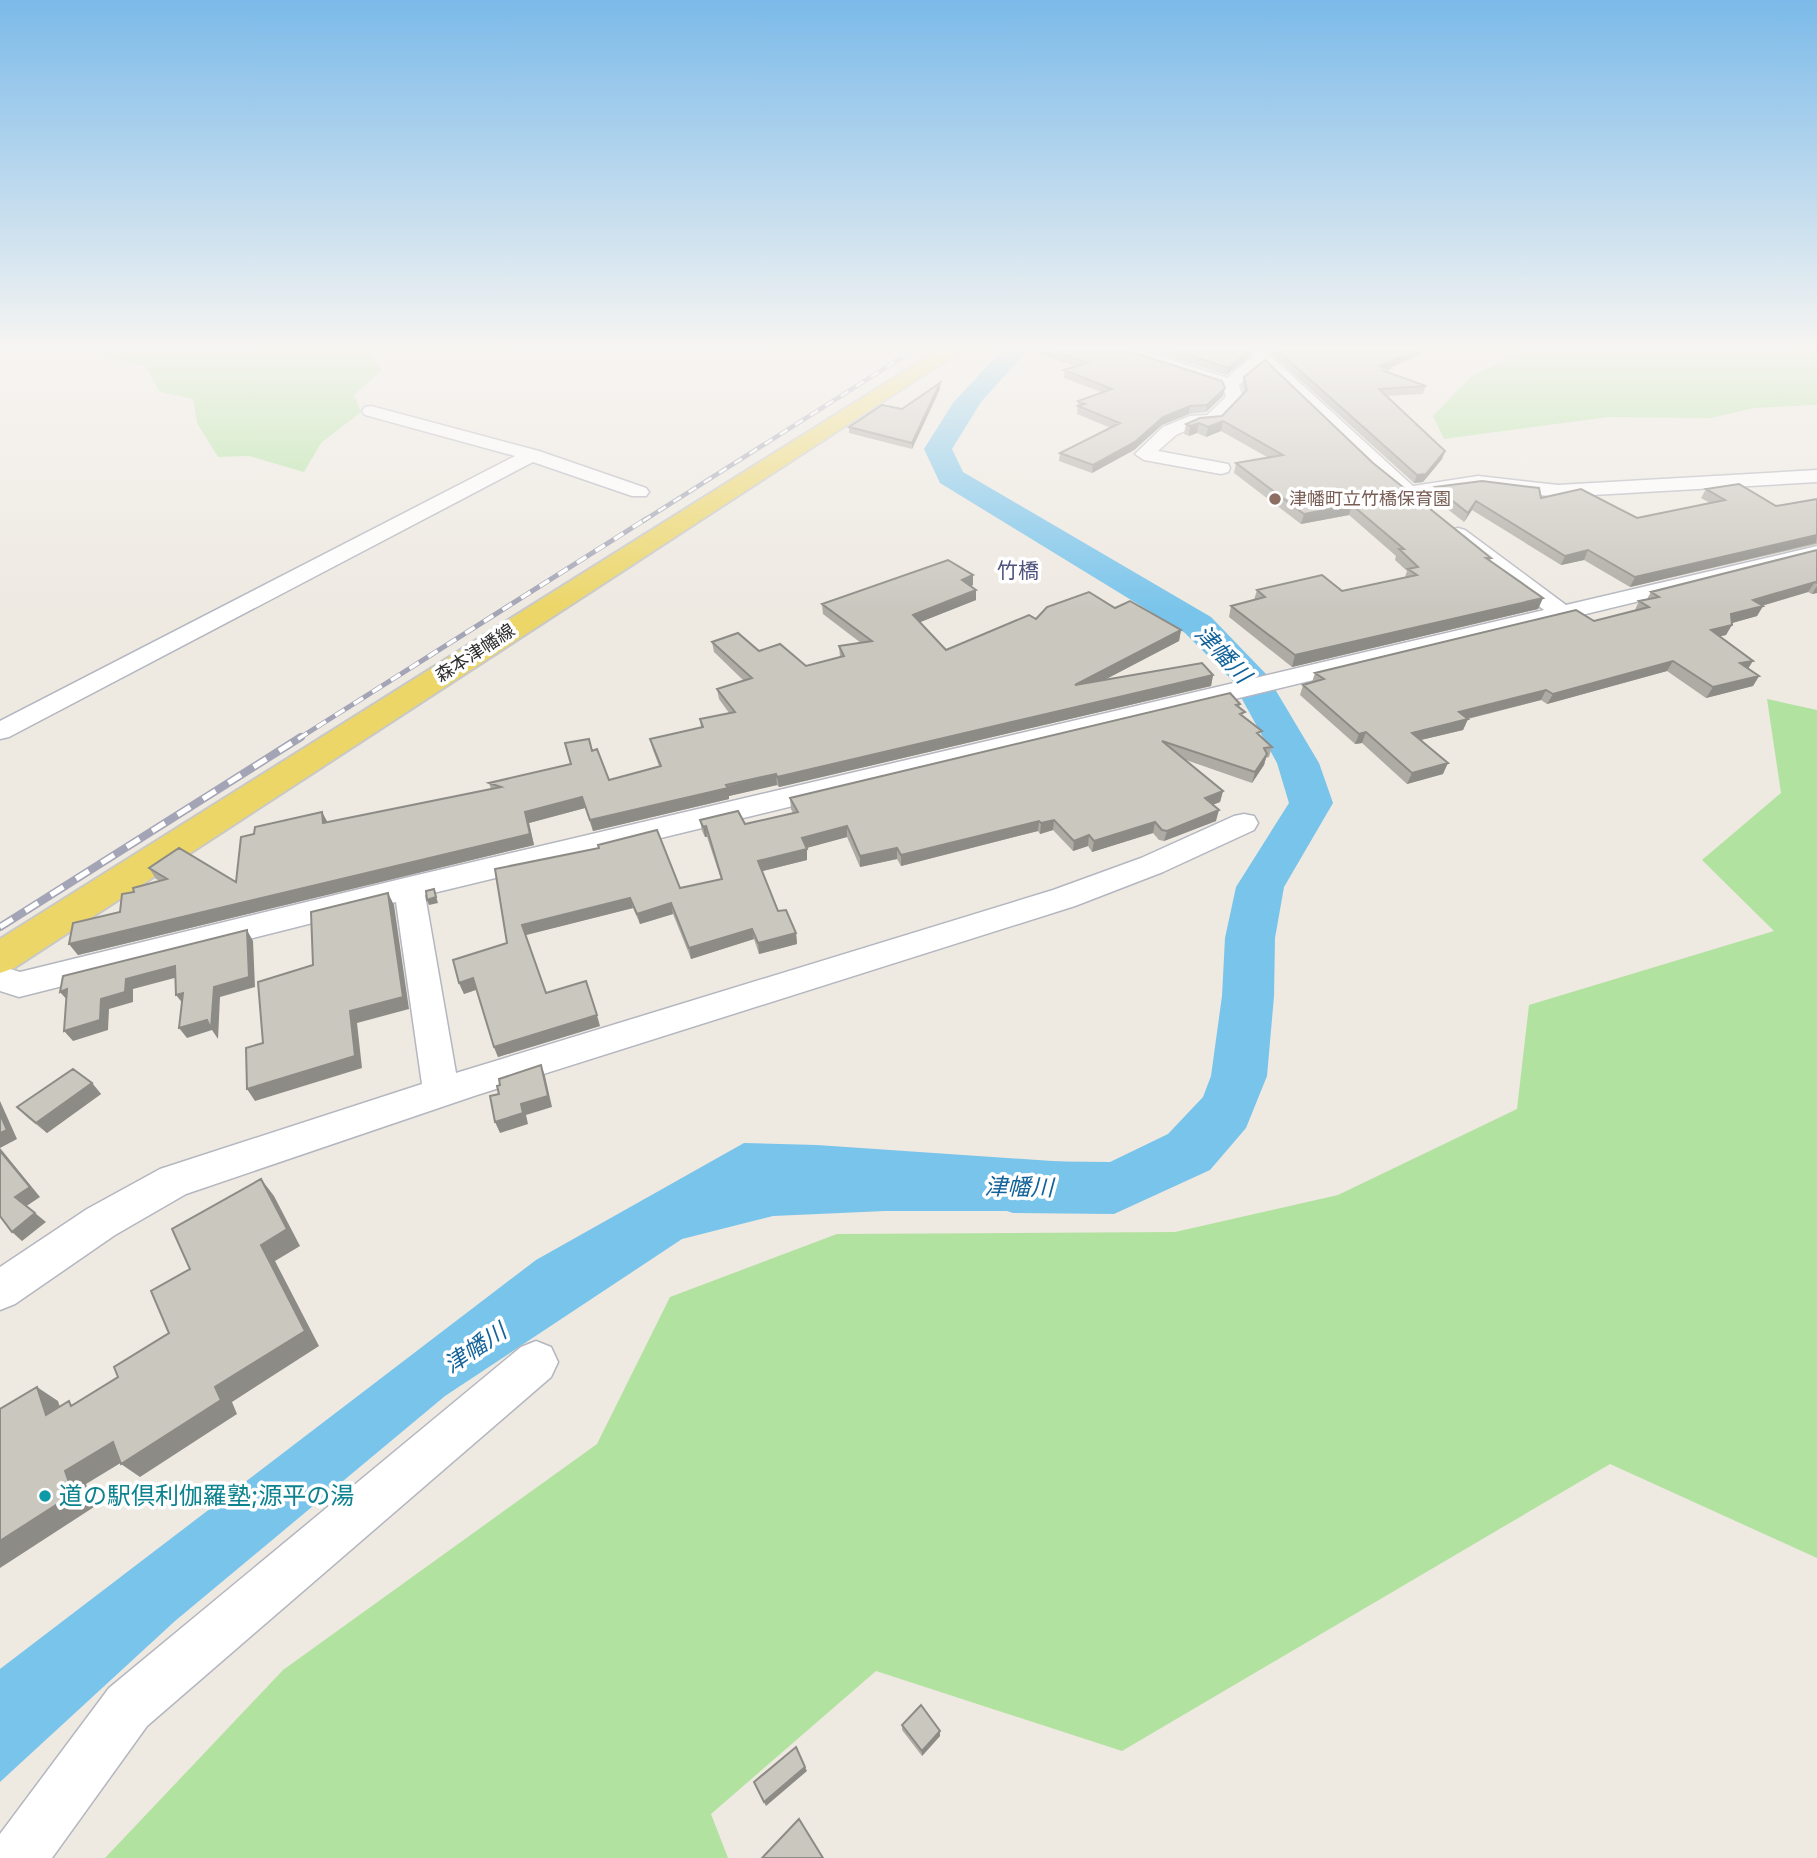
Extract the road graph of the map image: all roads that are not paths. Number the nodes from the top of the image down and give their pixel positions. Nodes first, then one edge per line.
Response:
1 (469, 438) edge
2 (815, 438) edge
3 (1166, 438) edge
4 (1350, 438) edge
5 (532, 455) junction
6 (1221, 468) dead end
7 (1817, 476) edge
8 (639, 492) dead end
9 (1409, 492) junction
10 (1817, 552) edge
11 (1563, 613) junction
12 (0, 731) edge
13 (1244, 823) dead end
14 (409, 888) junction
15 (0, 958) edge
16 (0, 978) edge
17 (441, 1094) junction
18 (0, 1290) edge
19 (536, 1362) dead end
20 (17, 1858) edge

1 - 5 street
2 - 15 main road, 森本津幡線
3 - 6 street
4 - 9 street
5 - 8 street
5 - 12 street
7 - 9 street
9 - 11 street
10 - 11 street
11 - 14 street
13 - 17 street
14 - 16 street
14 - 17 street
17 - 18 street
19 - 20 street

